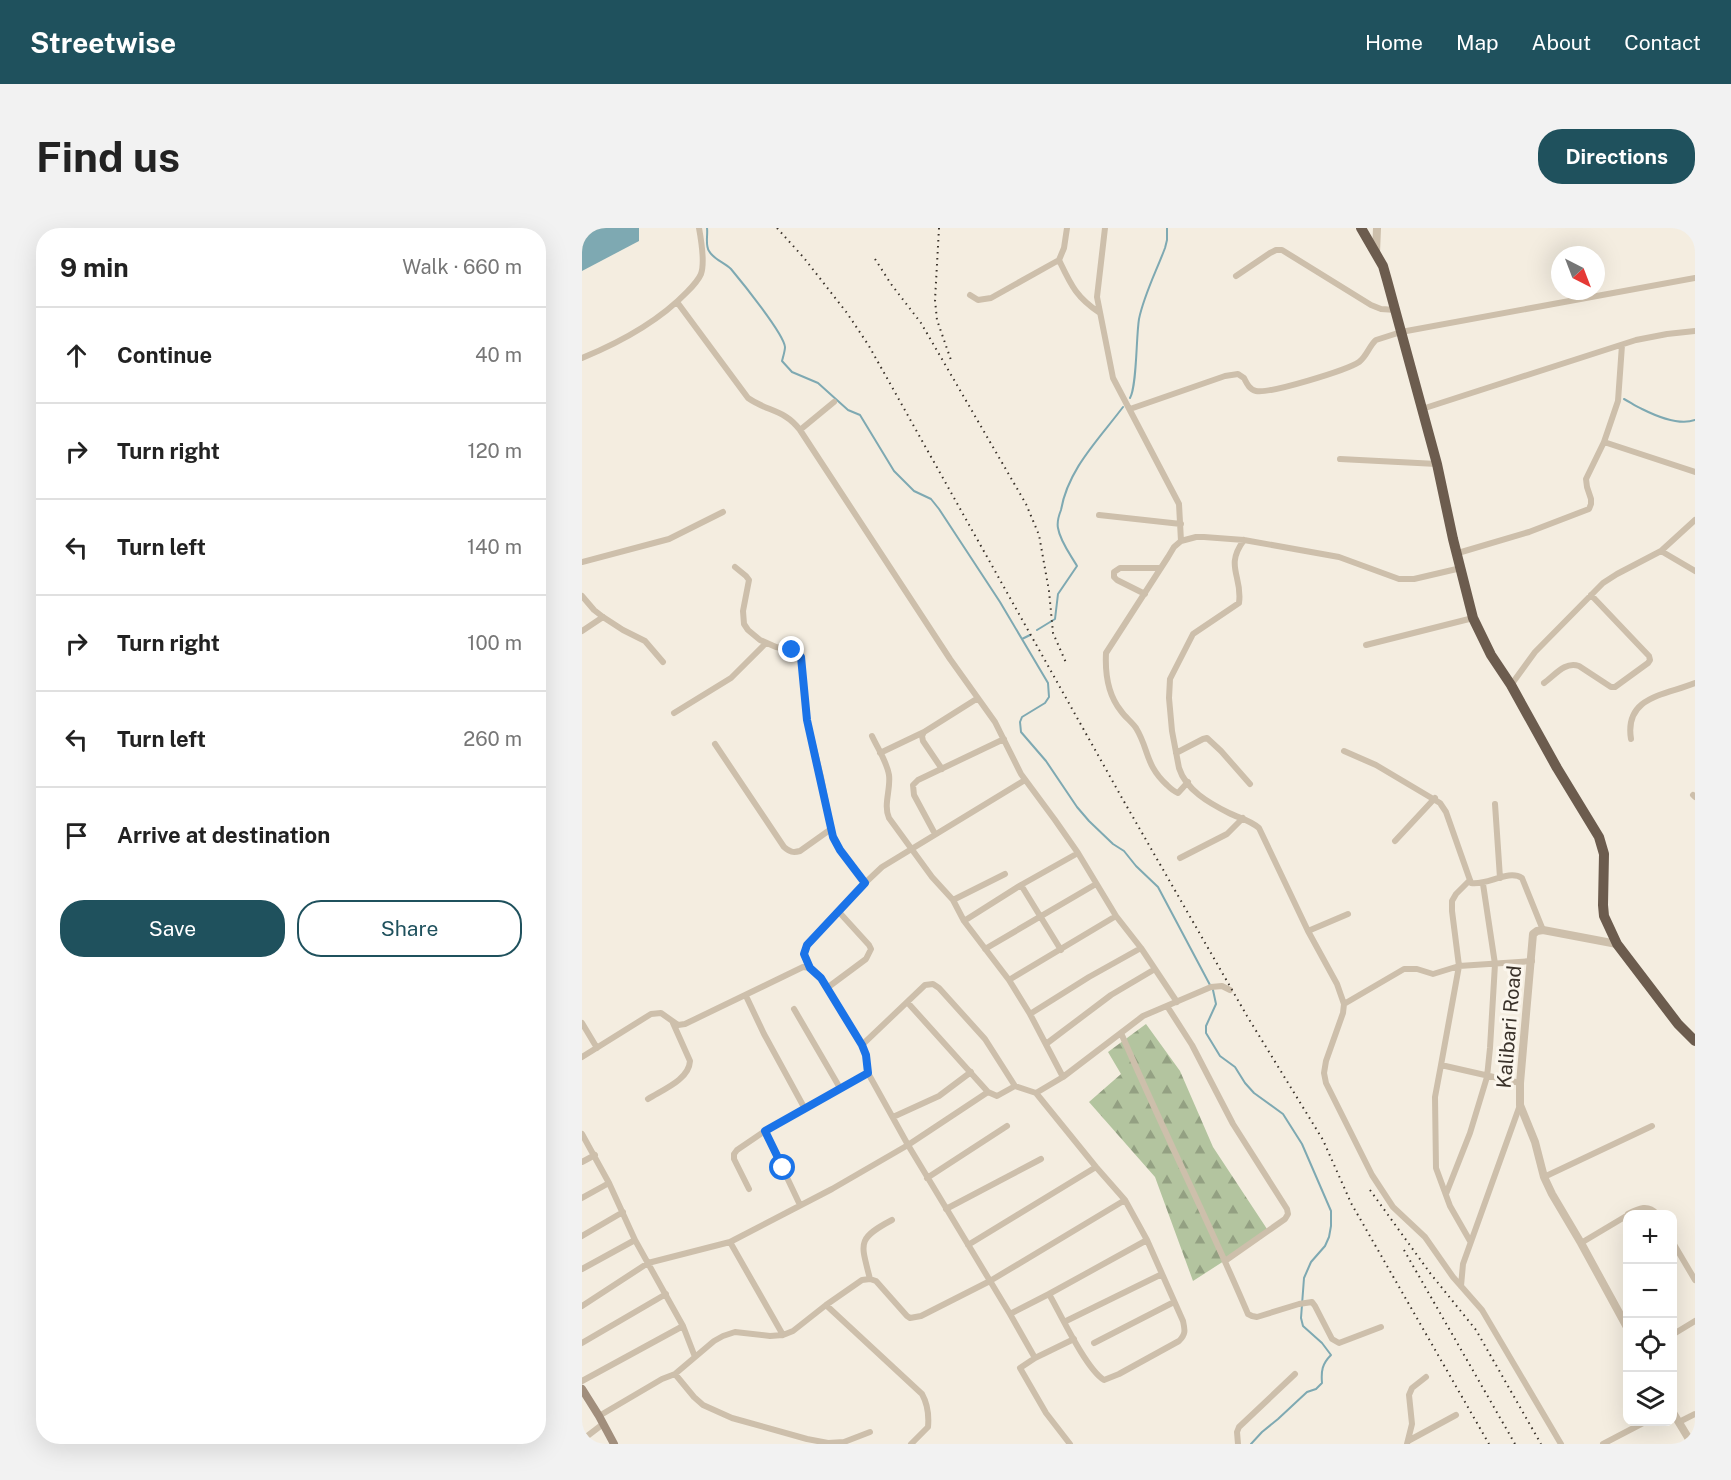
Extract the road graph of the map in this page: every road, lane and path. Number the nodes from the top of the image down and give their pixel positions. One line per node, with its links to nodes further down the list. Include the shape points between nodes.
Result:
1 (699, 228): 11 (street, via 701,273)
2 (1067, 228): 7 (street)
3 (1105, 228): 13 (street, via 1097,287)
4 (1361, 228): 6 (highway)
5 (1377, 228): 6 (street)
6 (1376, 253): 12 (highway)
7 (1059, 260): 10 (street, via 991,298 978,300); 13 (street, via 1082,300)
8 (1236, 276): 12 (street, via 1270,253 1282,250 1371,305)
9 (1695, 278): 15 (street)
10 (970, 295)
11 (677, 302): 17 (street, via 641,329); 21 (street, via 748,398 788,417)
12 (1396, 310): 15 (highway)
13 (1100, 313): 19 (street, via 1113,378)
14 (1695, 331): 16 (street)
15 (1401, 332): 19 (street, via 1376,340 1358,363 1330,374 1260,392 1234,374); 20 (highway)
16 (1622, 345): 20 (street); 22 (street, via 1618,402)
17 (582, 358)
18 (834, 402): 21 (street)
19 (1130, 409): 29 (street, via 1177,499)
20 (1422, 409): 24 (highway)
21 (800, 430): 51 (street)
22 (1604, 442): 25 (street); 33 (street, via 1586,479 1589,509)
23 (1340, 459): 24 (street)
24 (1437, 464): 33 (highway)
25 (1695, 472)
26 (723, 512): 34 (street, via 669,538)
27 (1100, 516): 29 (street)
28 (1695, 520): 32 (street)
29 (1181, 524): 31 (street)
30 (1244, 540): 31 (street, via 1196,537); 37 (street, via 1339,557 1399,579); 60 (street, via 1234,559 1239,603 1193,634 1170,679)
31 (1181, 541): 36 (street)
32 (1661, 551): 38 (street); 40 (street, via 1610,578)
33 (1458, 554): 37 (highway)
34 (582, 562)
35 (735, 567): 45 (street, via 749,580 744,624)
36 (1160, 568): 39 (street); 39 (street, via 1120,568 1114,572 1117,580)
37 (1461, 568): 43 (highway)
38 (1695, 571)
39 (1145, 594): 63 (street, via 1106,654 1107,678 1110,691 1137,730 1155,772 1178,793)
40 (1591, 595): 48 (street, via 1650,660 1615,687 1573,664); 50 (street, via 1535,652)
41 (582, 596): 42 (street)
42 (603, 617): 44 (street); 47 (street, via 645,641)
43 (1473, 618): 46 (street); 50 (highway)
44 (582, 631)
45 (766, 643): 52 (street, via 727,681); 68 (street, via 792,650 801,657 807,720)
46 (1366, 645)
47 (663, 662)
48 (1544, 683)
49 (1695, 683): 56 (street, via 1652,697 1640,706 1630,726)
50 (1511, 685): 89 (highway, via 1599,837 1604,854 1604,916)
51 (978, 698): 53 (street); 55 (street)
52 (674, 713)
53 (924, 732): 59 (street); 61 (street, via 922,741)
54 (872, 736): 59 (street)
55 (1004, 739): 61 (street); 62 (street)
56 (1631, 739)
57 (715, 744): 68 (street, via 789,852 800,851)
58 (1344, 751): 65 (street)
59 (880, 753): 71 (street, via 889,774 886,813)
60 (1176, 753): 63 (street, via 1181,774); 64 (street, via 1207,738)
61 (942, 769): 69 (street, via 918,780 912,790)
62 (1025, 780): 69 (street); 72 (street)
63 (1188, 782): 67 (street, via 1197,795)
64 (1250, 784)
65 (1435, 798): 70 (street); 76 (street, via 1446,812)
66 (1495, 804): 75 (street)
67 (1243, 818): 73 (street, via 1227,834); 88 (street, via 1259,828)
68 (831, 829): 77 (street, via 840,850)
69 (935, 834): 71 (street)
70 (1395, 841)
71 (912, 849): 77 (street); 81 (street)
72 (1078, 853): 78 (street); 80 (street)
73 (1180, 858)
74 (1005, 874): 81 (street)
75 (1500, 878): 79 (street); 87 (street, via 1522,878)
76 (1470, 880): 79 (street); 95 (street, via 1452,901)
77 (865, 883): 82 (street)
78 (1096, 884): 84 (street); 85 (street)
79 (1483, 884): 94 (street)
80 (1021, 885): 84 (street); 86 (street)
81 (953, 900): 86 (street)
82 (839, 912): 96 (street, via 804,950); 99 (street, via 871,949 866,959)
83 (1348, 914): 88 (street)
84 (1041, 916): 91 (street); 92 (street)
85 (1116, 916): 90 (street); 92 (street)
86 (964, 921): 91 (street)
87 (1543, 930): 89 (street); 93 (street, Kalibari Road, via 1533,934)
88 (1308, 931): 104 (street)
89 (1617, 944): 111 (highway)
90 (1142, 948): 97 (street); 107 (street)
91 (985, 949): 98 (street)
92 (1061, 950): 98 (street)
93 (1532, 961): 94 (street); 121 (street, Kalibari Road)
94 (1495, 964): 95 (street); 120 (street)
95 (1459, 966): 104 (street, via 1433,974 1404,969); 116 (street)
96 (810, 968): 99 (street); 101 (street, via 803,967)
97 (1155, 969): 102 (street); 112 (street, via 1111,995)
98 (1009, 980): 107 (street)
99 (827, 988): 113 (street)
100 (1230, 990): 102 (street, via 1211,987)
101 (746, 996): 108 (street, via 686,1024); 128 (street)
102 (1177, 1002): 105 (street)
103 (908, 1003): 113 (street); 117 (street); 122 (street, via 925,985 939,988 985,1039)
104 (1344, 1004): 168 (street, via 1326,1061 1326,1083 1372,1175 1393,1207 1425,1237)
105 (1167, 1006): 110 (street, via 1143,1016); 161 (street, via 1192,1044 1233,1124 1287,1209 1285,1219)
106 (794, 1009): 123 (street)
107 (1030, 1014): 112 (street)
108 (673, 1022): 114 (street, via 661,1012 651,1014); 126 (street, via 690,1066 682,1077)
109 (582, 1023): 114 (street)
110 (1121, 1033): 119 (street); 161 (street)
111 (1695, 1041)
112 (1046, 1044): 119 (street)
113 (862, 1045): 118 (street)
114 (597, 1048): 115 (street)
115 (582, 1057)
116 (1442, 1065): 120 (street); 143 (street, via 1435,1097 1436,1168)
117 (971, 1072): 124 (street); 129 (street, via 939,1096)
118 (868, 1073): 123 (street); 129 (street)
119 (1063, 1077): 125 (street)
120 (1487, 1077): 121 (street); 143 (street)
121 (1520, 1083): 127 (street, Kalibari Road)
122 (1015, 1086): 124 (street, via 997,1096); 125 (street)
123 (840, 1088): 128 (street)
124 (988, 1092): 134 (street)
125 (1036, 1093): 138 (street)
126 (648, 1099)
127 (1520, 1105): 139 (street, Kalibari Road); 156 (street)
128 (805, 1109): 132 (street)
129 (893, 1117): 134 (street)
130 (1007, 1126): 140 (street)
131 (1652, 1126): 139 (street)
132 (765, 1131): 142 (street, via 734,1154); 146 (street)
133 (582, 1134): 135 (street)
134 (908, 1145): 140 (street); 146 (street)
135 (595, 1155): 137 (street); 141 (street)
136 (1041, 1159): 147 (street)
137 (582, 1162)
138 (1096, 1167): 145 (street); 159 (street)
139 (1544, 1177): 158 (street, Kalibari Road)
140 (927, 1178): 147 (street)
141 (609, 1183): 144 (street); 150 (street)
142 (749, 1189)
143 (1446, 1194): 156 (street)
144 (582, 1198)
145 (1125, 1200): 155 (street); 167 (street)
146 (800, 1205): 157 (street)
147 (946, 1209): 159 (street)
148 (1636, 1210): 149 (street)
149 (1653, 1210)
150 (623, 1212): 153 (street); 154 (street)
151 (1623, 1218): 158 (street)
152 (892, 1220): 165 (street, via 872,1232 863,1243)
153 (582, 1236)
154 (635, 1240): 162 (street); 163 (street)
155 (1147, 1240): 164 (street); 170 (street)
156 (1470, 1241): 168 (street)
157 (730, 1242): 162 (street); 181 (street)
158 (1581, 1244): 175 (street, Kalibari Road)
159 (968, 1245): 167 (street)
160 (1677, 1249): 166 (street)
161 (1226, 1261): 179 (street, via 1252,1316 1312,1302 1335,1341)
162 (648, 1263): 169 (street); 173 (street)
163 (582, 1269)
164 (1162, 1274): 171 (street); 177 (street)
165 (870, 1279): 167 (street, via 910,1318); 172 (street, via 862,1280)
166 (1695, 1280)
167 (990, 1281): 174 (street)
168 (1461, 1287): 205 (street, via 1482,1310)
169 (666, 1294): 178 (street); 183 (street)
170 (1049, 1294): 174 (street); 177 (street)
171 (1174, 1302): 182 (street, via 1184,1337 1111,1378 1104,1380 1094,1372); 184 (street)
172 (826, 1305): 181 (street); 202 (street, via 922,1394 928,1427)
173 (582, 1306)
174 (1010, 1314): 186 (street)
175 (1623, 1320)
176 (1695, 1321): 180 (street)
177 (1064, 1322): 182 (street)
178 (683, 1326): 185 (street); 190 (street)
179 (1381, 1327)
180 (1677, 1332)
181 (783, 1335): 185 (street, via 735,1332 714,1341)
182 (1074, 1339): 186 (street)
183 (582, 1343)
184 (1094, 1344)
185 (695, 1357): 187 (street)
186 (1035, 1358): 203 (street, via 1020,1368 1046,1413)
187 (675, 1374): 195 (street); 198 (street, via 703,1405 732,1418 828,1443 844,1442)
188 (1294, 1374): 204 (street, via 1239,1427)
189 (1426, 1377): 200 (street, via 1409,1395 1412,1424)
190 (582, 1381)
191 (582, 1389): 195 (main road)
192 (1456, 1414): 200 (street)
193 (1695, 1414): 196 (street)
194 (1677, 1419): 196 (street)
195 (601, 1420): 199 (street); 201 (main road)
196 (1679, 1422): 207 (street)
197 (1637, 1426): 206 (street)
198 (870, 1432)
199 (582, 1440)
200 (1407, 1442)
201 (614, 1444)
202 (911, 1444)
203 (1070, 1444)
204 (1238, 1444)
205 (1561, 1444)
206 (1603, 1444)
207 (1692, 1444)

